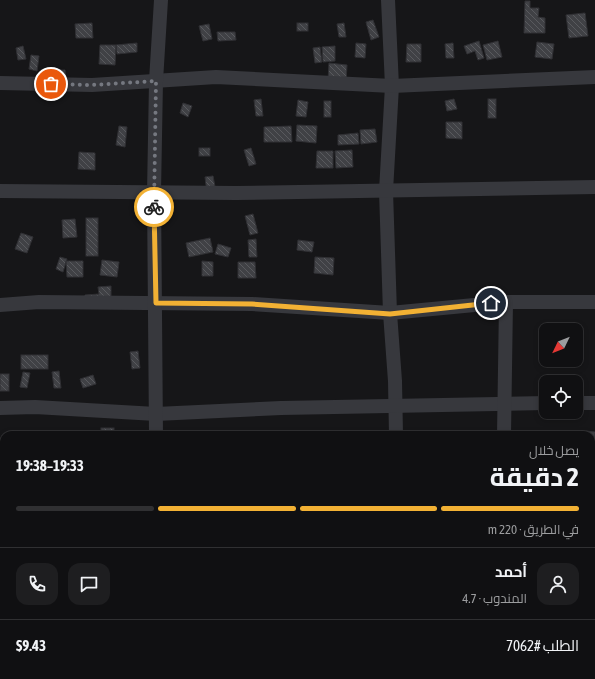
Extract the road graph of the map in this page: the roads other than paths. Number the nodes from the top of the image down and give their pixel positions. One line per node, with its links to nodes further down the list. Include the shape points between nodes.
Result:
1 (161, 0): 4 (street)
2 (388, 0): 6 (street)
3 (595, 77): 6 (street)
4 (156, 81): 5 (street, via 92,85); 6 (street, via 216,77); 10 (street)
5 (0, 83)
6 (392, 86): 9 (street)
7 (595, 187): 9 (street)
8 (0, 190): 10 (street)
9 (386, 190): 10 (street); 15 (street)
10 (154, 193): 13 (street)
11 (506, 302): 12 (street); 15 (street); 18 (street)
12 (595, 302)
13 (156, 303): 14 (street, via 39,302); 15 (street, via 252,304); 22 (street)
14 (0, 305)
15 (390, 314): 20 (street)
16 (583, 403): 17 (street)
17 (595, 403)
18 (505, 404): 19 (street); 20 (street); 25 (street)
19 (539, 404)
20 (396, 406): 22 (street); 24 (street)
21 (0, 408): 22 (street, via 35,407)
22 (156, 414): 23 (street)
23 (156, 431)
24 (396, 431)
25 (504, 431)

